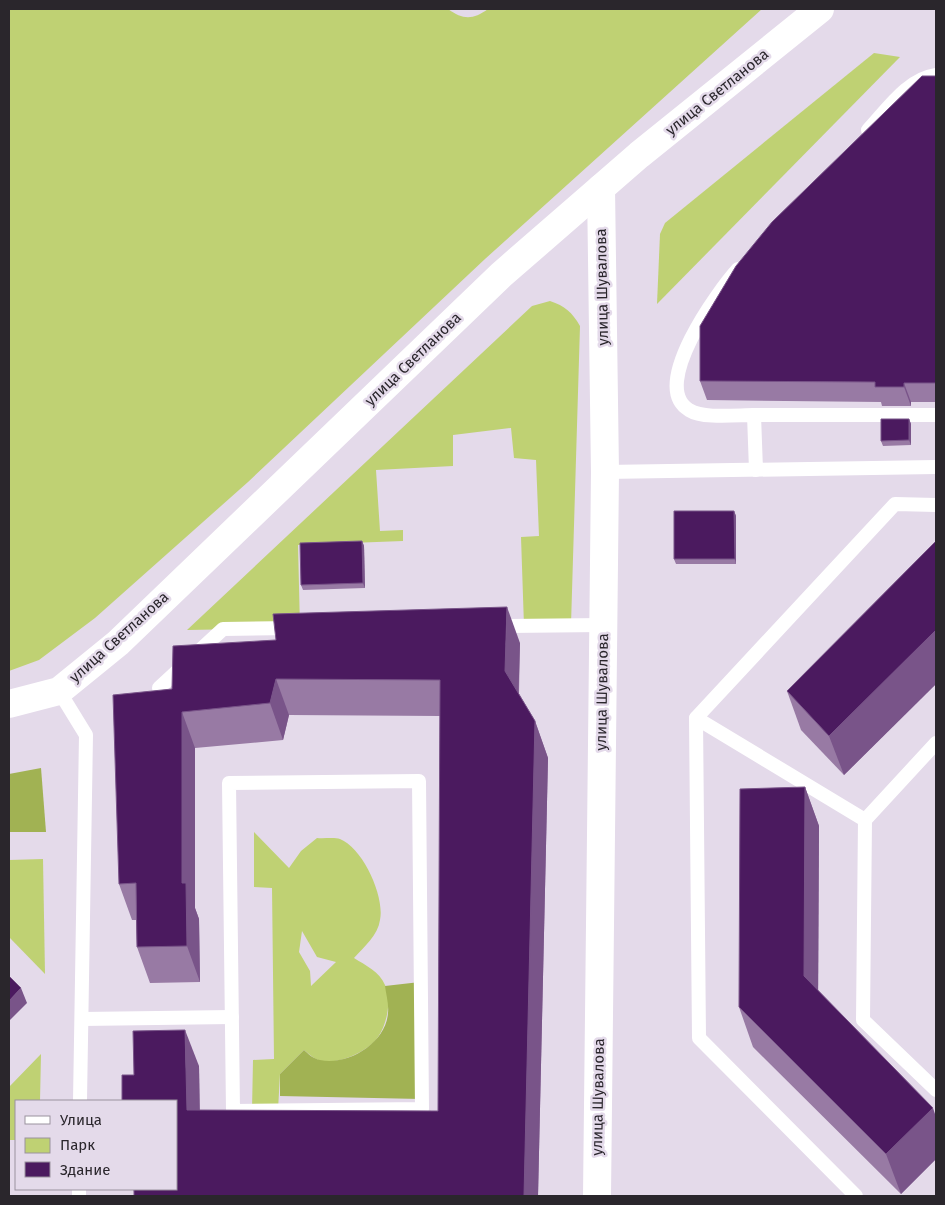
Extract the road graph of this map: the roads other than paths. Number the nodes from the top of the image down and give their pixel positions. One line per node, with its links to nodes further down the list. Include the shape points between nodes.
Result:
1 (820, 9): 4 (street, улица Светланова)
2 (936, 76): 3 (lane, via 909,86)
3 (858, 141)
4 (601, 188): 10 (street, улица Шувалова); 16 (street, улица Светланова, via 501,275 118,643)
5 (747, 259): 6 (lane, via 696,326 680,359 678,386 681,402 689,410 702,414)
6 (754, 415): 7 (lane); 9 (lane)
7 (936, 415)
8 (936, 467): 9 (lane)
9 (756, 470): 10 (lane)
10 (606, 472): 12 (street, улица Шувалова)
11 (936, 505): 18 (lane, via 895,504)
12 (603, 625): 13 (lane); 25 (street, улица Шувалова)
13 (485, 626)
14 (310, 628): 15 (lane, via 223,629)
15 (160, 688)
16 (59, 690): 17 (street, улица Светланова); 22 (lane, via 86,736)
17 (9, 704)
18 (696, 718): 20 (lane); 26 (lane, via 699,1038)
19 (936, 743): 20 (lane)
20 (864, 820): 23 (lane, via 863,1020)
21 (232, 1017): 21 (lane, via 232,1111 422,1109 418,782 230,783); 22 (lane)
22 (82, 1019): 24 (lane)
23 (936, 1090)
24 (80, 1100)
25 (597, 1196)
26 (856, 1196)

